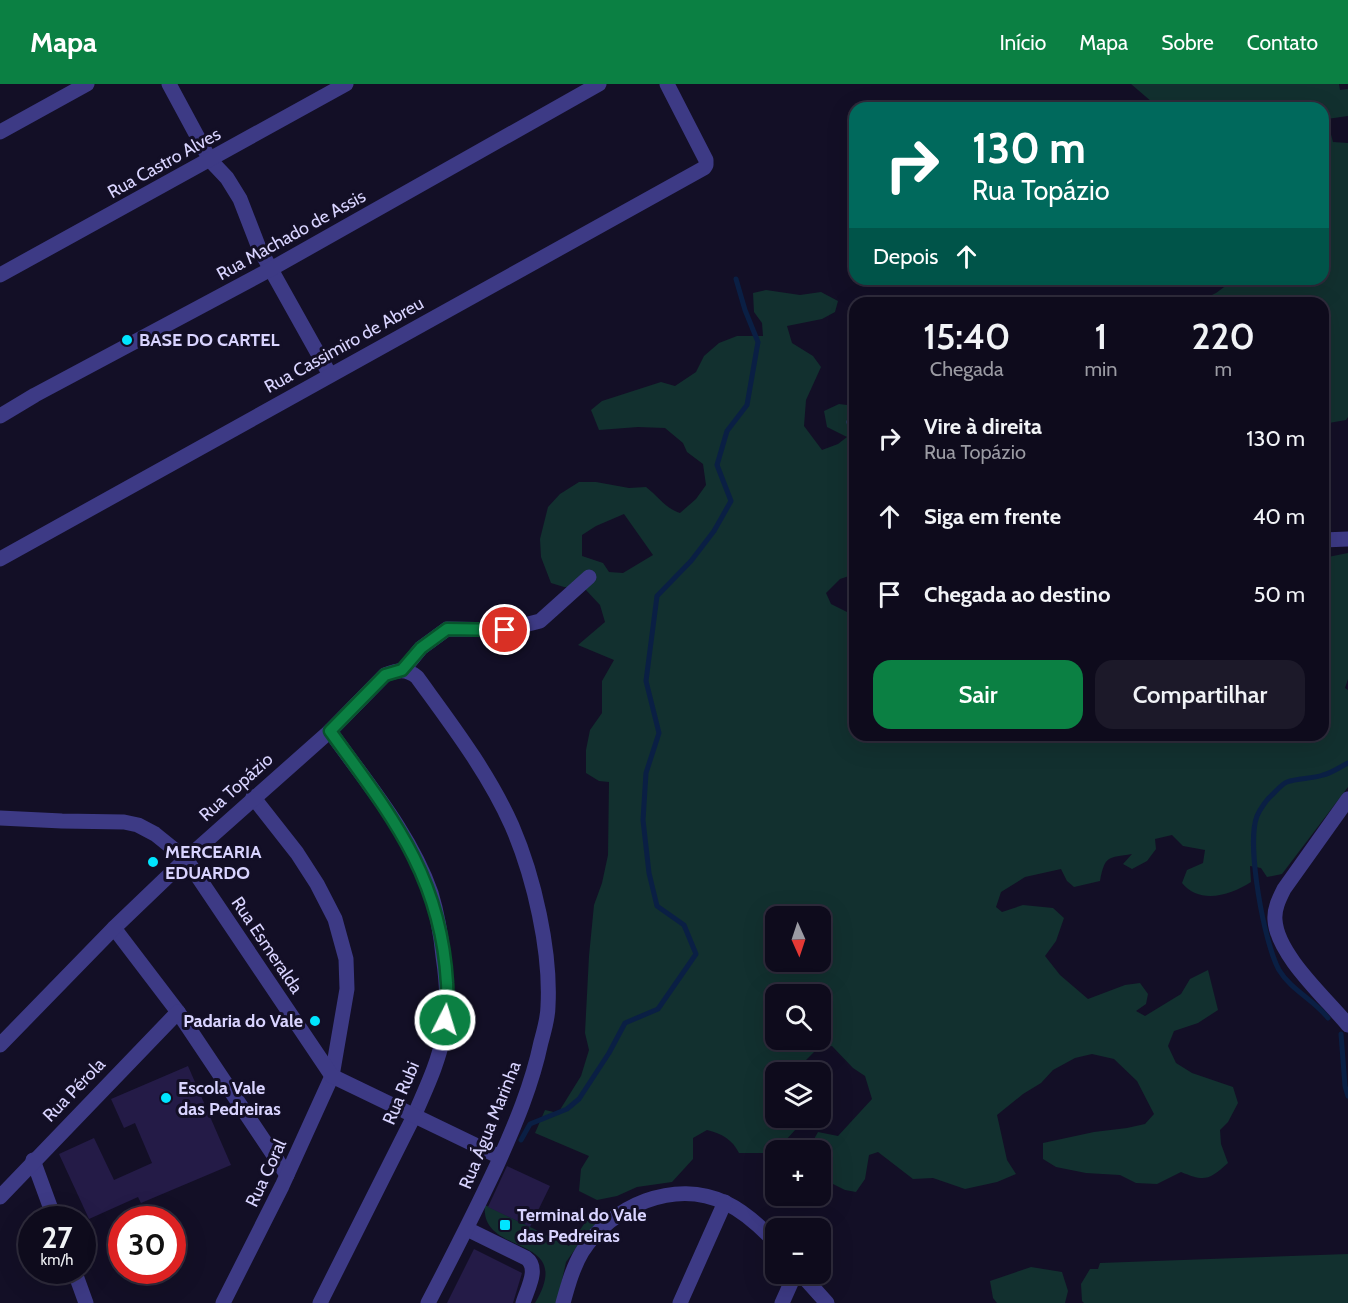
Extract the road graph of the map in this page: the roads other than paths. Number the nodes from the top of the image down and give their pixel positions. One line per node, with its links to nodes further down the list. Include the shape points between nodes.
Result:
1 (87, 84): 6 (street)
2 (169, 84): 7 (street)
3 (346, 84): 7 (street, Rua Castro Alves)
4 (599, 84): 8 (street, Rua Machado de Assis)
5 (667, 84): 10 (street, Rua Cassimiro de Abreu, via 706,160 704,168)
6 (0, 132)
7 (210, 160): 8 (street, via 240,198); 9 (street, Rua Castro Alves)
8 (271, 269): 10 (street); 11 (street, Rua Machado de Assis)
9 (0, 275)
10 (330, 375): 14 (street, Rua Cassimiro de Abreu)
11 (0, 416)
12 (1348, 539): 13 (street)
13 (1329, 540)
14 (0, 559)
15 (589, 577): 16 (street, via 540,621 505,630 447,629 421,648)
16 (402, 670): 17 (street, Rua Topázio, via 385,675); 28 (street, Rua Água Marinha, via 417,677 458,734 512,825 533,885 545,943 548,1007 536,1068)
17 (330, 731): 18 (street, Rua Topázio); 27 (street, Rua Rubi, via 391,816 415,857 430,893 440,934 447,984 443,1037)
18 (253, 797): 21 (street, Rua Topázio); 26 (street, Rua Coral, via 297,853 335,919 346,959 347,989)
19 (1348, 799): 24 (street, via 1284,889 1275,920 1290,957)
20 (0, 818): 21 (street, Rua Esmeralda, via 138,825)
21 (186, 859): 22 (street, Rua Topázio); 26 (street, Rua Esmeralda)
22 (114, 928): 23 (street); 25 (street, Rua Topázio)
23 (178, 1012): 29 (street, Rua Pérola); 30 (street)
24 (1348, 1025)
25 (0, 1045)
26 (332, 1076): 27 (street); 30 (street, Rua Coral)
27 (415, 1114): 28 (street); 41 (street, Rua Rubi)
28 (500, 1157): 34 (street, Rua Água Marinha)
29 (33, 1160): 31 (street, Rua Pérola); 33 (street)
30 (287, 1175): 40 (street, Rua Coral)
31 (0, 1197)
32 (725, 1202): 35 (street); 44 (street, via 700,1195 674,1194 655,1197 622,1213 605,1224 582,1252); 45 (street)
33 (50, 1206)
34 (467, 1229): 42 (street, Rua Água Marinha); 43 (street, via 531,1263 533,1271)
35 (765, 1234)
36 (79, 1284): 39 (street)
37 (791, 1284): 46 (street)
38 (810, 1284): 47 (street)
39 (86, 1303)
40 (223, 1303)
41 (320, 1303)
42 (428, 1303)
43 (523, 1303)
44 (563, 1303)
45 (680, 1303)
46 (782, 1303)
47 (826, 1303)

